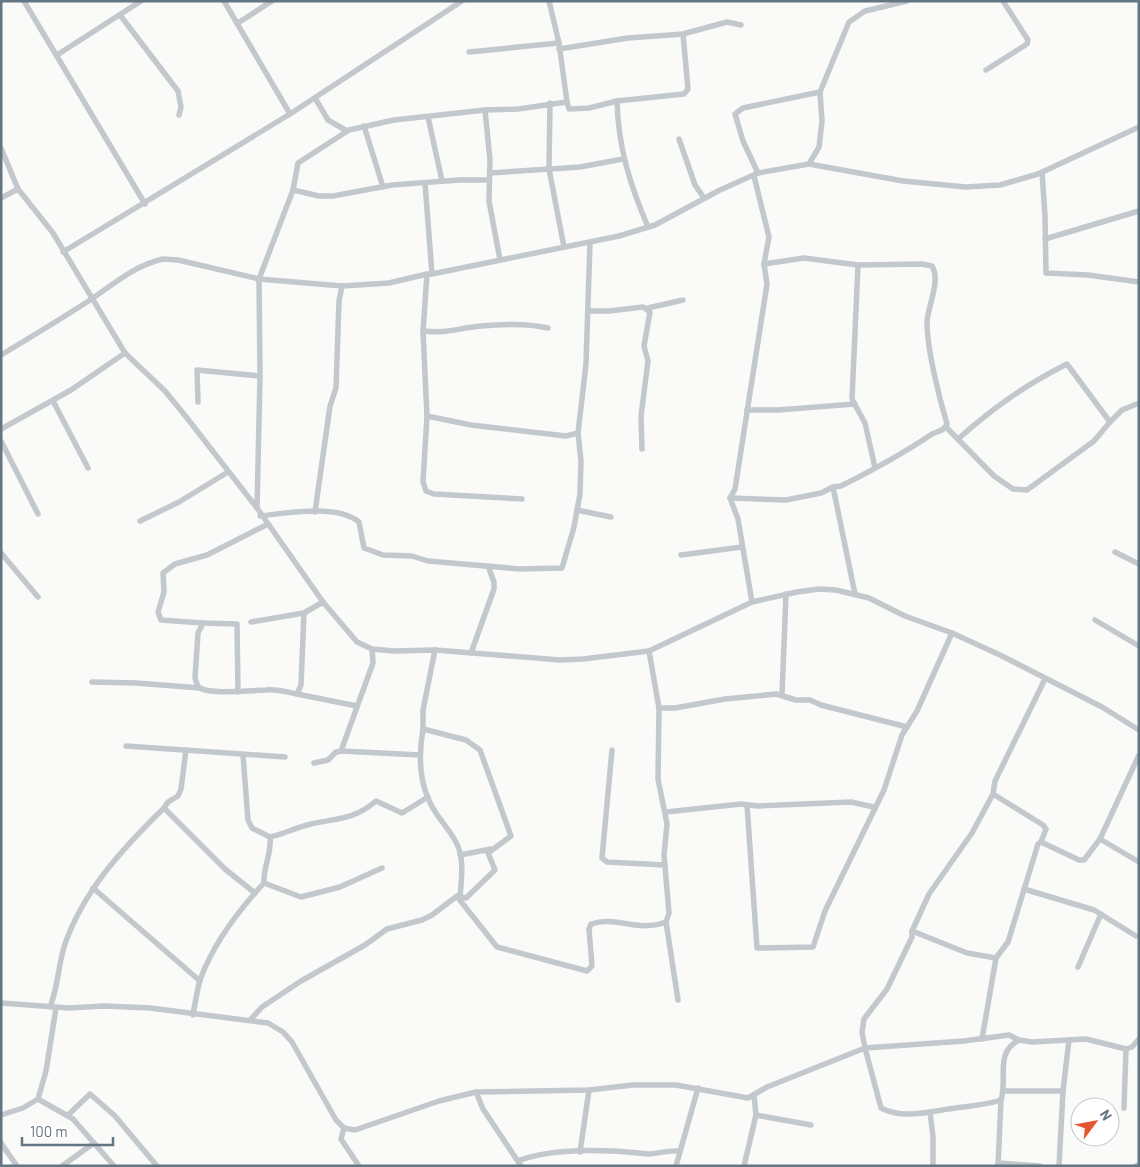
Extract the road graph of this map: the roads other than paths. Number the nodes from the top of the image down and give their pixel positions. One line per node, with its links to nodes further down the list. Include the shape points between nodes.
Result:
1 (24, 1): 15 (street)
2 (141, 1): 9 (street)
3 (224, 1): 10 (street)
4 (272, 1): 10 (street)
5 (462, 1): 18 (street)
6 (549, 1): 13 (street)
7 (907, 1): 17 (street, via 865,11 849,22)
8 (1003, 1): 16 (street, via 1028,40)
9 (120, 14): 15 (street); 24 (street, via 178,91 182,107)
10 (238, 23): 23 (street)
11 (741, 24): 12 (street, via 727,22)
12 (682, 34): 13 (street); 19 (street, via 688,89 684,94)
13 (559, 46): 14 (street); 20 (street)
14 (469, 52)
15 (57, 54): 45 (street)
16 (986, 70)
17 (820, 92): 32 (street, via 822,121 819,147); 36 (street, via 737,111 735,114 743,141)
18 (315, 98): 23 (street); 28 (street, via 328,120)
19 (617, 101): 20 (street, via 569,109); 31 (street)
20 (567, 102): 21 (street)
21 (550, 103): 22 (street); 33 (street)
22 (486, 110): 25 (street); 35 (street)
23 (290, 114): 45 (street)
24 (179, 115)
25 (428, 117): 26 (street); 38 (street)
26 (364, 126): 28 (street); 40 (street)
27 (1139, 127): 34 (street)
28 (346, 131): 42 (street, via 298,163)
29 (679, 140): 44 (street, via 695,185)
30 (1, 148): 41 (street)
31 (623, 159): 33 (street); 47 (street)
32 (810, 164): 34 (street, via 903,181 966,187 1000,185); 36 (street)
33 (549, 169): 35 (street); 50 (street)
34 (1042, 172): 48 (street)
35 (490, 173): 37 (street)
36 (756, 174): 44 (street); 53 (street, via 768,237)
37 (489, 180): 38 (street); 52 (street, via 489,201)
38 (442, 181): 39 (street)
39 (425, 182): 40 (street); 55 (street)
40 (384, 187): 42 (street, via 326,196)
41 (18, 190): 43 (street); 51 (street, via 53,233)
42 (293, 190): 56 (street)
43 (1, 198)
44 (704, 198): 47 (street)
45 (145, 204): 51 (street)
46 (1139, 211): 48 (street)
47 (648, 226): 49 (street)
48 (1045, 239): 57 (street, via 1046,274 1088,275)
49 (590, 243): 50 (street); 62 (street)
50 (564, 247): 52 (street)
51 (63, 252): 59 (street)
52 (500, 260): 55 (street)
53 (764, 264): 54 (street, via 804,258); 72 (street, via 766,290)
54 (858, 265): 71 (street, via 852,399); 75 (street, via 928,264 936,272 927,321 928,341)
55 (430, 274): 58 (street, via 389,284); 64 (street)
56 (260, 279): 58 (street); 59 (street, via 163,259 127,273); 67 (street)
57 (1139, 282)
58 (342, 286): 89 (street, via 336,388 330,406)
59 (91, 299): 65 (street); 66 (street)
60 (683, 300): 61 (street)
61 (648, 308): 62 (street); 80 (street)
62 (588, 311): 77 (street)
63 (548, 328): 64 (street, via 529,324 480,326 442,334)
64 (422, 331): 73 (street)
65 (125, 352): 68 (street); 83 (street, via 165,392)
66 (1, 355)
67 (260, 376): 69 (street, via 197,370); 87 (street)
68 (53, 401): 76 (street); 81 (street)
69 (198, 402)
70 (1139, 403): 74 (street, via 1122,410)
71 (855, 404): 72 (street); 82 (street, via 865,423)
72 (747, 410): 85 (street, via 735,488)
73 (427, 416): 77 (street, via 471,425 566,436); 86 (street, via 423,482 426,491)
74 (1110, 422): 78 (street, via 1094,441 1027,490 1013,489 994,476); 78 (street, via 1067,364 1033,381 994,407)
75 (946, 427): 78 (street); 82 (street, via 900,457)
76 (1, 429)
77 (578, 433): 88 (street, via 582,462)
78 (958, 439)
79 (1, 441): 90 (street)
80 (642, 449)
81 (88, 468)
82 (875, 468): 84 (street)
83 (228, 472): 87 (street); 93 (street)
84 (833, 487): 85 (street, via 822,493 786,500); 102 (street)
85 (730, 498): 95 (street, via 738,519)
86 (522, 499)
87 (257, 508): 91 (street)
88 (577, 510): 92 (street); 100 (street, via 562,568)
89 (315, 512): 91 (street, via 296,510); 100 (street, via 354,518 360,526 364,548 383,555)
90 (38, 514)
91 (260, 516): 94 (street)
92 (611, 517)
93 (140, 521)
94 (268, 524): 104 (street); 109 (street, via 208,555 175,564 163,573 164,592 158,612 161,620)
95 (742, 547): 98 (street); 105 (street)
96 (1115, 552): 99 (street)
97 (1, 553): 103 (street)
98 (681, 555)
99 (1139, 564)
100 (488, 566): 115 (street, via 494,588)
101 (786, 594): 102 (street, via 819,589); 105 (street); 121 (street)
102 (855, 594): 110 (street)
103 (38, 598)
104 (323, 602): 106 (street); 112 (street, via 350,636)
105 (752, 602): 114 (street)
106 (304, 613): 108 (street); 120 (street, via 301,685)
107 (1094, 620): 111 (street)
108 (251, 622)
109 (203, 623): 118 (street, via 198,634 195,678); 119 (street, via 236,624)
110 (952, 633): 116 (street); 124 (street)
111 (1139, 646)
112 (372, 649): 113 (street); 122 (street, via 373,663)
113 (436, 650): 115 (street); 125 (street)
114 (649, 651): 115 (street, via 560,660); 123 (street)
115 (471, 653)
116 (1045, 679): 126 (street); 136 (street, via 995,781)
117 (92, 682): 118 (street)
118 (200, 688): 119 (street)
119 (238, 692): 120 (street, via 268,689)
120 (297, 694): 122 (street)
121 (782, 694): 123 (street); 124 (street)
122 (357, 706): 130 (street)
123 (659, 708): 141 (street, via 658,778)
124 (907, 727): 139 (street, via 884,790)
125 (422, 728): 132 (street); 145 (street, via 466,740 483,754 511,836)
126 (1139, 730)
127 (126, 746): 128 (street)
128 (186, 750): 131 (street); 140 (street, via 181,789)
129 (612, 750): 148 (street, via 602,858 607,862)
130 (341, 751): 132 (street); 135 (street, via 328,760)
131 (243, 755): 134 (street); 142 (street, via 248,820 252,828)
132 (420, 755): 137 (street)
133 (1139, 756): 143 (street)
134 (285, 757)
135 (314, 763)
136 (994, 794): 144 (street, via 1043,824 1046,829); 157 (street, via 972,833 929,894)
137 (428, 797): 142 (street, via 402,813 376,801 350,818 309,824); 146 (street, via 458,846)
138 (747, 805): 139 (street, via 851,802); 139 (street, via 759,949 814,946 824,911); 141 (street)
139 (874, 807)
140 (164, 808): 151 (street, via 140,831); 153 (street, via 225,869)
141 (666, 812): 148 (street)
142 (270, 837): 150 (street, via 271,849 263,874)
143 (1100, 839): 144 (street, via 1084,860); 147 (street)
144 (1042, 842): 152 (street, via 1037,846)
145 (490, 850): 146 (street); 154 (street, via 488,853 495,870 466,898)
146 (460, 855): 154 (street)
147 (1139, 862)
148 (664, 865): 156 (street, via 669,913)
149 (382, 868): 150 (street, via 340,887 301,897)
150 (264, 883): 153 (street)
151 (93, 888): 161 (street); 164 (street, via 64,947)
152 (1024, 889): 155 (street, via 1088,907); 159 (street, via 1008,942)
153 (255, 893): 161 (street, via 220,941)
154 (459, 897): 156 (street, via 497,947 587,971 592,966 591,924 606,921 653,927); 166 (street, via 422,920 387,929 300,981)
155 (1101, 914): 158 (street); 160 (street)
156 (666, 922): 162 (street)
157 (912, 931): 159 (street, via 967,953); 171 (street, via 887,989 864,1019)
158 (1136, 936)
159 (996, 958): 167 (street)
160 (1078, 967)
161 (200, 981): 165 (street)
162 (678, 1000)
163 (1, 1003): 164 (street)
164 (53, 1007): 165 (street, via 121,1006); 179 (street, via 46,1071)
165 (193, 1015): 166 (street)
166 (251, 1019): 187 (street, via 268,1023 292,1042 315,1085)
167 (982, 1039): 169 (street, via 1009,1035); 171 (street)
168 (1139, 1039): 172 (street)
169 (1019, 1040): 170 (street); 175 (street, via 1005,1053)
170 (1069, 1040): 172 (street, via 1086,1040); 176 (street)
171 (865, 1048): 178 (street, via 768,1087); 182 (street, via 881,1108 897,1114)
172 (1126, 1049): 181 (street)
173 (698, 1088): 174 (street, via 676,1084); 178 (street, via 741,1097); 190 (street)
174 (589, 1090): 177 (street); 191 (street)
175 (1005, 1091): 176 (street); 180 (street)
176 (1063, 1091): 203 (street)
177 (476, 1092): 187 (street, via 355,1130); 192 (street, via 483,1109)
178 (754, 1096): 184 (street)
179 (38, 1098): 183 (street, via 23,1108); 185 (street)
180 (1002, 1100): 182 (street); 193 (street)
181 (1124, 1108)
182 (930, 1112): 201 (street)
183 (1, 1115)
184 (756, 1115): 186 (street); 200 (street)
185 (68, 1116): 189 (street); 197 (street, via 90,1094 115,1116)
186 (811, 1125)
187 (344, 1128): 198 (street, via 341,1139)
188 (1, 1143): 194 (street)
189 (94, 1143): 195 (street); 196 (street)
190 (679, 1150): 191 (street, via 651,1154 636,1151); 199 (street)
191 (580, 1152): 192 (street, via 547,1153)
192 (519, 1163)
193 (998, 1164): 202 (street)
194 (17, 1166)
195 (62, 1166)
196 (114, 1166)
197 (157, 1166)
198 (360, 1166)
199 (676, 1166)
200 (744, 1166)
201 (933, 1166)
202 (1040, 1166)
203 (1059, 1166)

